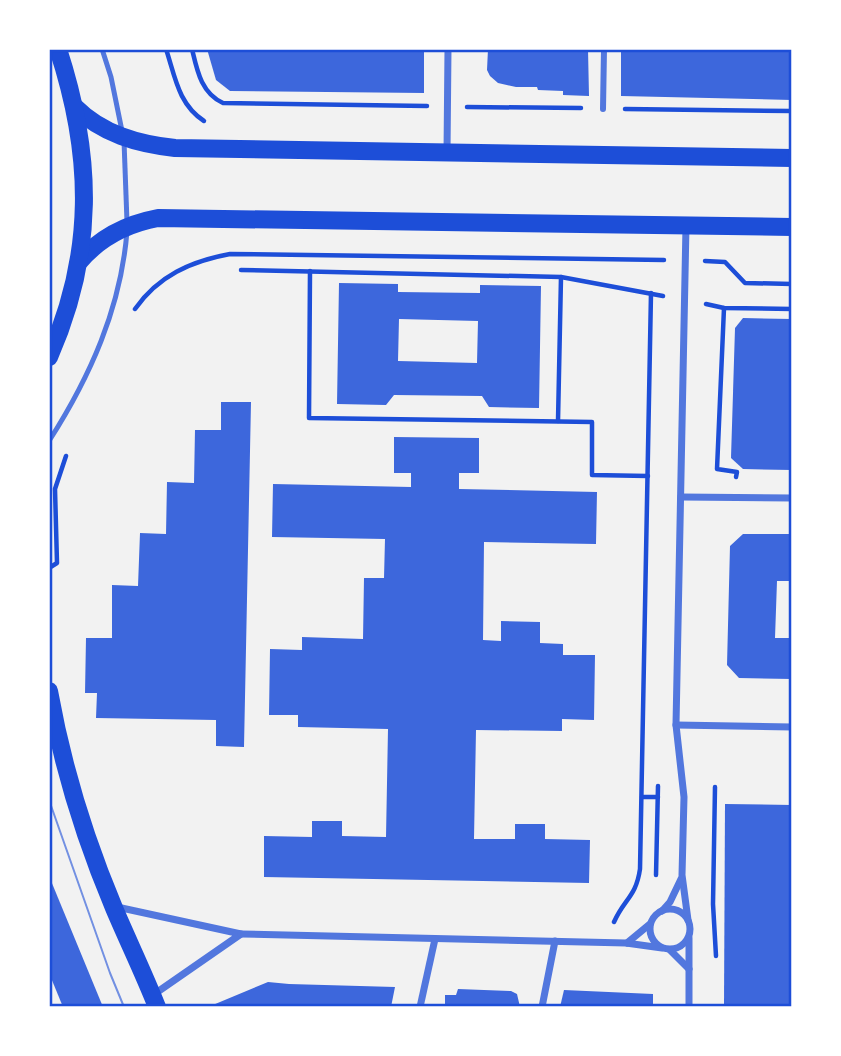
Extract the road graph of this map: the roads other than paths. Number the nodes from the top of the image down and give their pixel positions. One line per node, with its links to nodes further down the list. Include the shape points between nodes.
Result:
1 (58, 49): 5 (main road)
2 (104, 49): 7 (lane)
3 (448, 49): 8 (street)
4 (604, 49): 6 (street)
5 (75, 107): 7 (main road, via 94,123); 13 (main road, via 84,169)
6 (603, 109)
7 (123, 136): 8 (main road, via 175,148); 11 (lane)
8 (447, 153): 9 (main road)
9 (792, 158)
10 (686, 225): 11 (main road, via 158,218); 12 (main road); 17 (street)
11 (127, 227): 13 (main road, via 98,242); 16 (lane, via 118,287 99,348)
12 (792, 227)
13 (79, 262): 14 (main road)
14 (51, 352): 15 (main road)
15 (49, 366)
16 (49, 441)
17 (681, 497): 18 (street); 20 (street)
18 (792, 498)
19 (49, 691): 23 (main road, via 80,814)
20 (676, 725): 21 (street); 22 (street, via 684,797)
21 (792, 727)
22 (682, 875): 24 (street); 25 (street)
23 (113, 906): 27 (street); 34 (main road)
24 (661, 912): 25 (street, via 676,911); 26 (street)
25 (688, 920): 28 (street)
26 (652, 922): 31 (street); 32 (street, via 652,937)
27 (241, 934): 29 (street); 34 (street)
28 (689, 936): 32 (street, via 685,943); 33 (street)
29 (435, 939): 30 (street); 35 (street)
30 (555, 941): 31 (street); 36 (street)
31 (626, 943): 32 (street)
32 (666, 949): 33 (street)
33 (689, 969): 37 (street)
34 (155, 1001)
35 (420, 1007)
36 (542, 1007)
37 (689, 1007)

